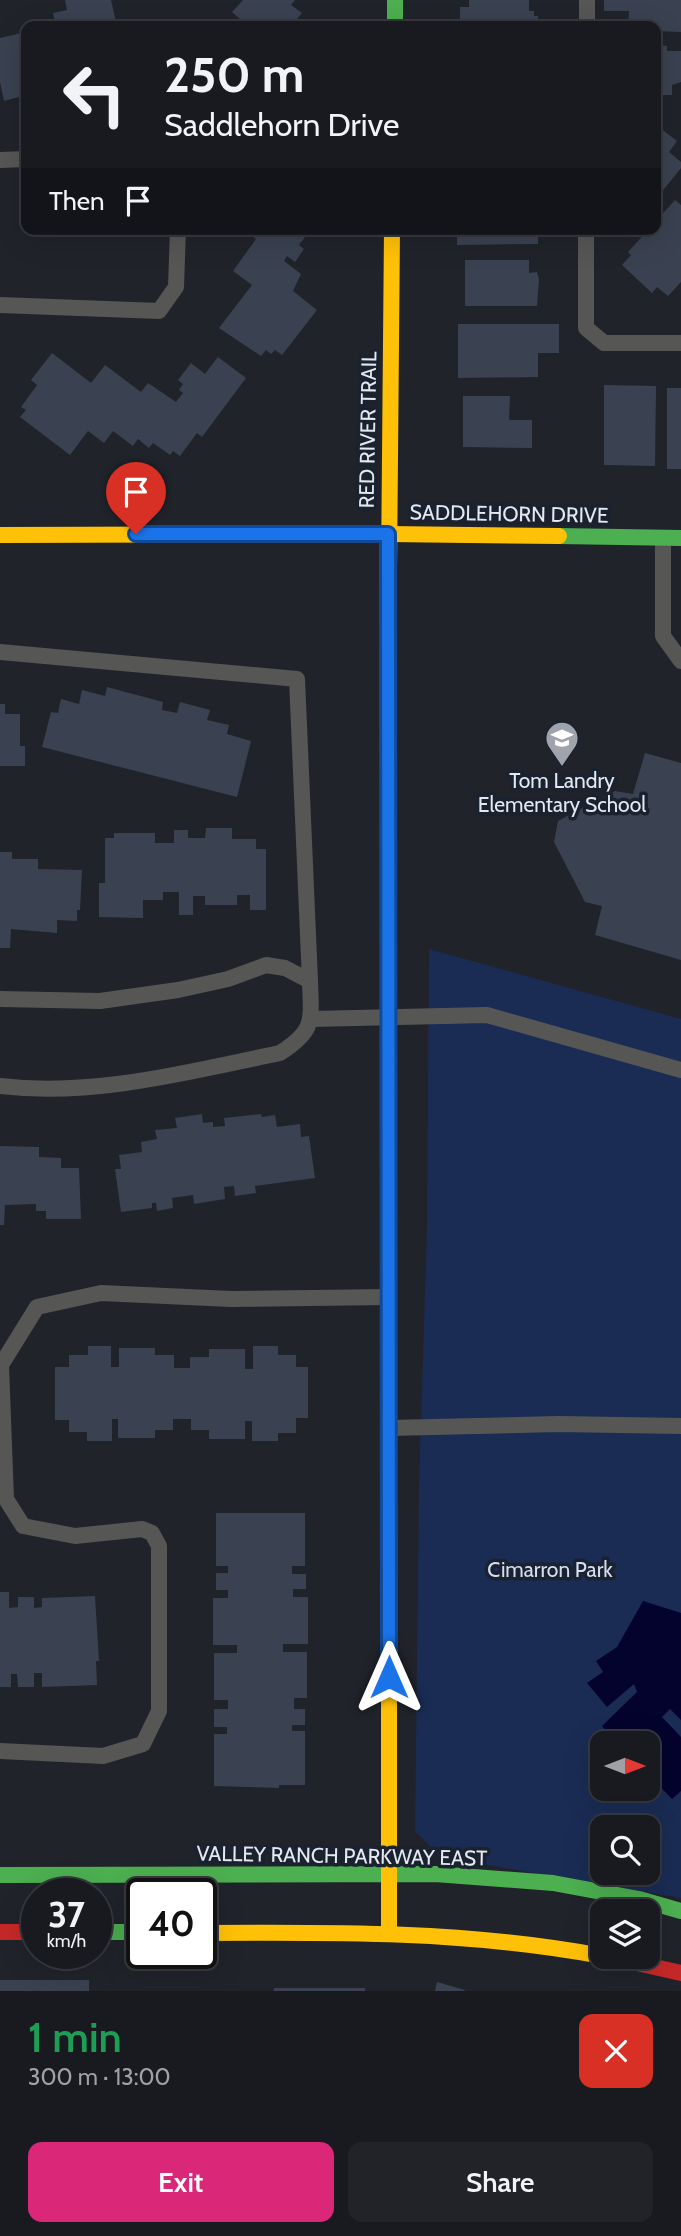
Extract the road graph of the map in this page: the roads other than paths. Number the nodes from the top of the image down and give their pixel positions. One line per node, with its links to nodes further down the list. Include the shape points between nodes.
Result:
1 (395, 0): 3 (street)
2 (587, 0): 4 (lane)
3 (395, 21)
4 (587, 21)
5 (21, 159): 6 (lane)
6 (0, 160)
7 (178, 235): 10 (lane, via 176,287 159,311)
8 (392, 235): 12 (street, RED RIVER TRAIL)
9 (586, 235): 11 (lane, via 586,328 604,343)
10 (0, 305)
11 (681, 343)
12 (388, 534): 13 (street, SADDLEHORN DRIVE); 14 (street, SADDLEHORN DRIVE); 20 (street, RED RIVER TRAIL)
13 (0, 535)
14 (663, 538): 15 (street, SADDLEHORN DRIVE); 17 (lane, via 663,636)
15 (681, 538)
16 (0, 652): 18 (lane, via 297,679)
17 (681, 661)
18 (310, 981): 19 (lane, via 285,968 266,965 228,979 100,1001); 21 (lane)
19 (0, 999)
20 (388, 1016): 21 (lane); 22 (lane, via 487,1015); 24 (street, RED RIVER TRAIL)
21 (311, 1018): 23 (lane, via 300,1040 280,1053 134,1083 31,1090)
22 (681, 1070)
23 (0, 1086)
24 (389, 1297): 26 (street, RED RIVER TRAIL); 27 (lane, via 231,1299 101,1293 37,1307 1,1365 6,1499 23,1527 75,1536 152,1533 159,1546 159,1711 143,1744 103,1756)
25 (681, 1426): 26 (lane)
26 (389, 1428): 28 (street, RED RIVER TRAIL)
27 (0, 1751)
28 (389, 1874): 29 (street, VALLEY RANCH PARKWAY EAST); 30 (street, VALLEY RANCH PARKWAY EAST, via 553,1883); 34 (street, RED RIVER TRAIL)
29 (0, 1875)
30 (681, 1911)
31 (0, 1932): 32 (street)
32 (21, 1932)
33 (217, 1933): 34 (street)
34 (389, 1933): 35 (street, via 459,1935)
35 (590, 1953)
36 (660, 1968): 37 (street)
37 (681, 1973)

